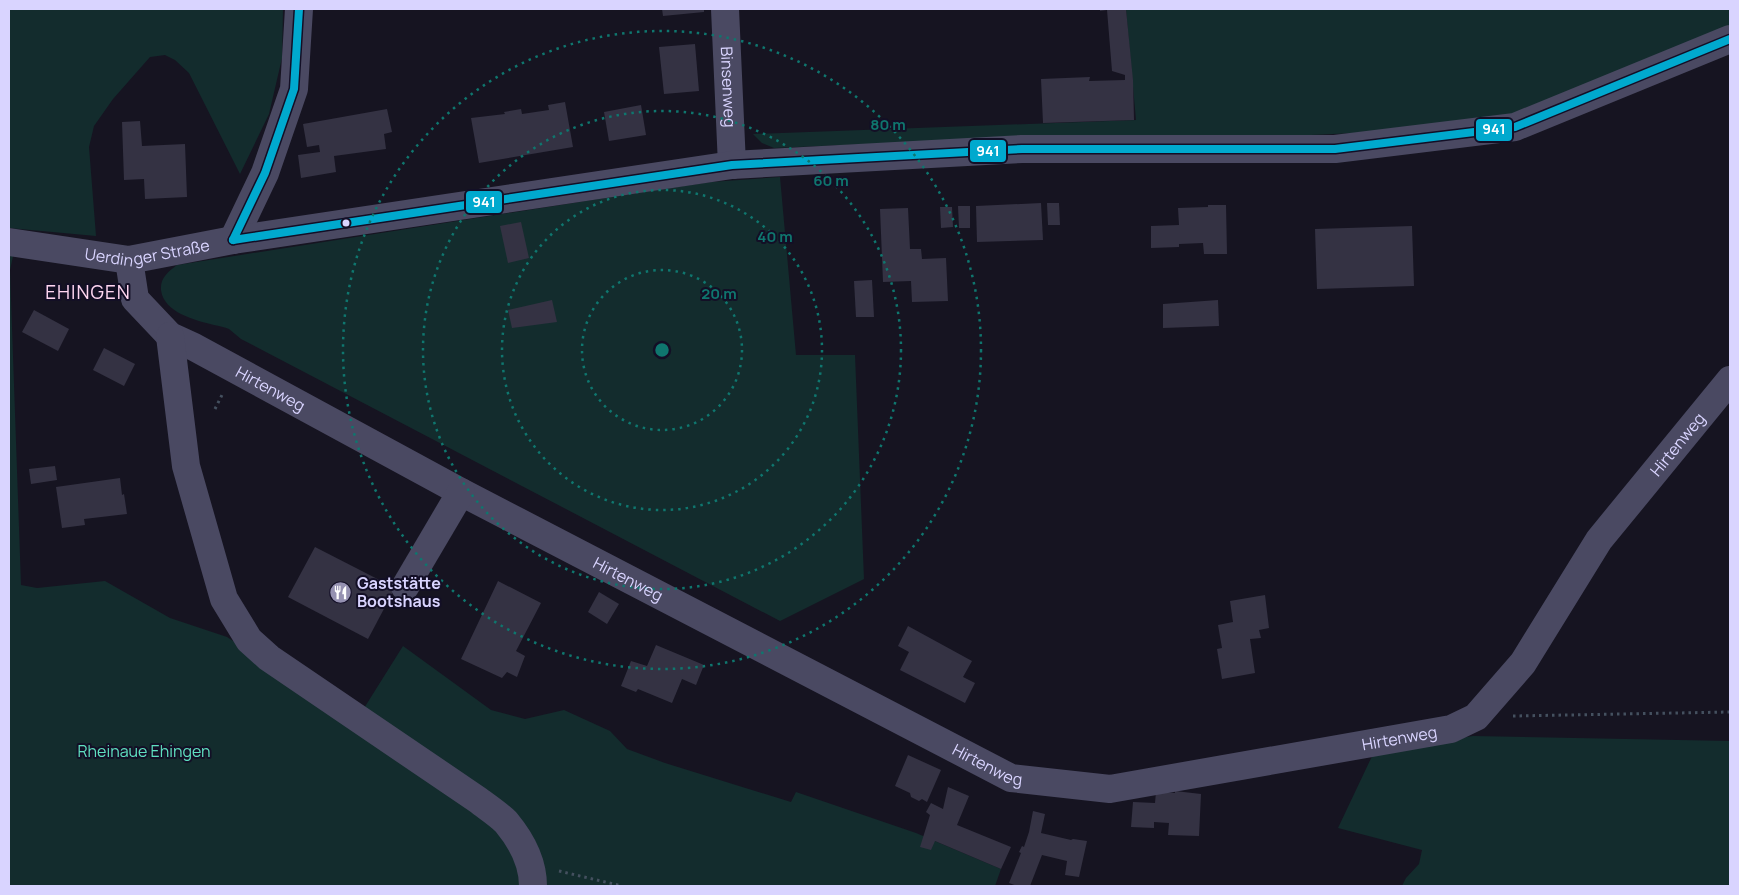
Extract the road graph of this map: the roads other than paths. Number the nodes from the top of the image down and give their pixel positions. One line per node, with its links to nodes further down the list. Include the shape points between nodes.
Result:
1 (299, 9): 5 (street, via 294,90 265,173)
2 (725, 9): 4 (street, Binsenweg)
3 (1730, 38): 4 (street, Uerdinger Straße, via 1515,127 1335,149 1022,149)
4 (732, 165): 5 (street, Uerdinger Straße)
5 (233, 240): 7 (street, Uerdinger Straße)
6 (9, 242): 7 (street, Uerdinger Straße)
7 (129, 260): 8 (street, Hirtenweg, via 135,299)
8 (170, 336): 10 (street, Hirtenweg); 12 (street, via 186,466 224,600 249,640 269,658 505,821 524,848)
9 (1730, 380): 10 (street, Hirtenweg, via 1599,540 1523,663 1476,717 1451,729 1110,790 1011,778)
10 (461, 492): 11 (street)
11 (405, 587)
12 (531, 875)

